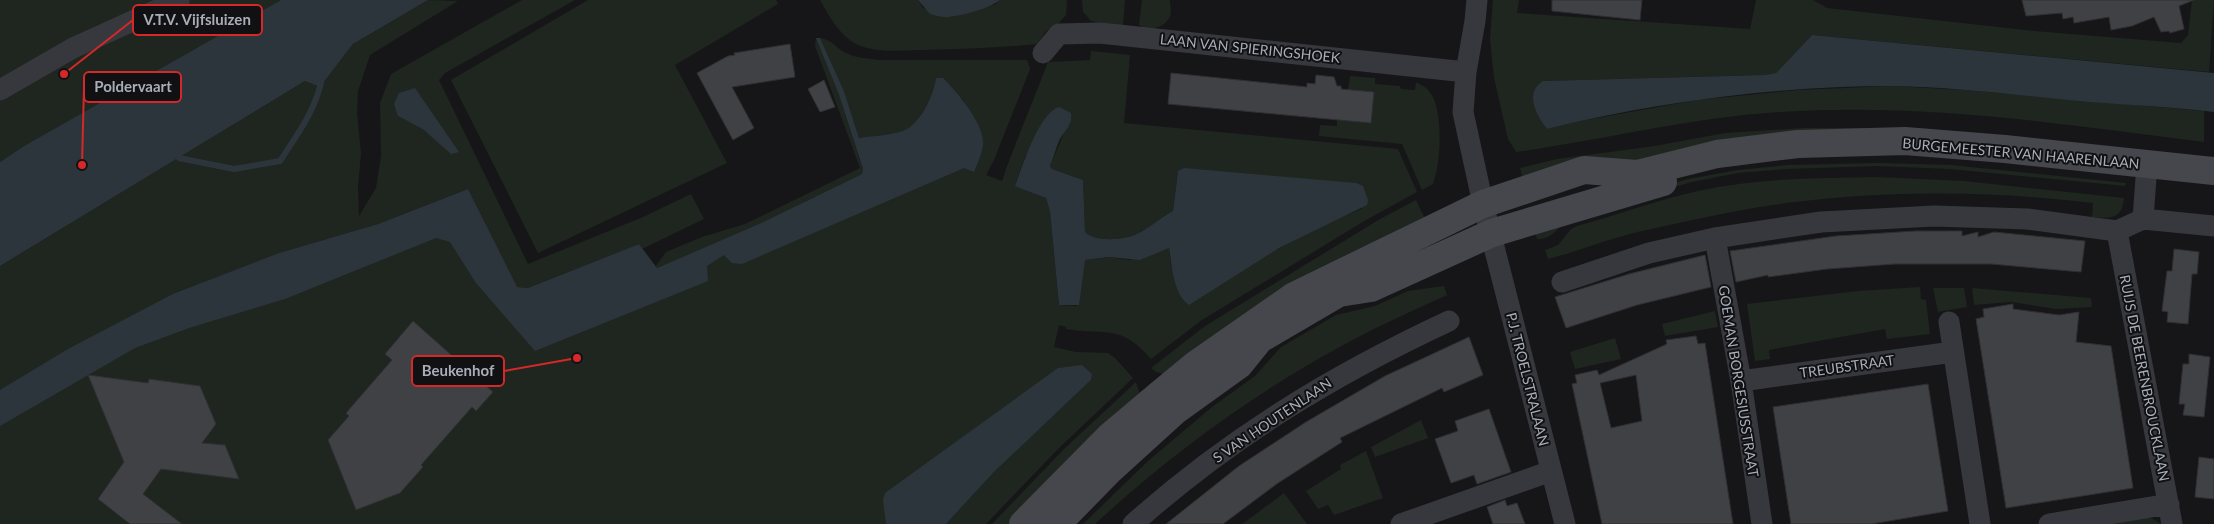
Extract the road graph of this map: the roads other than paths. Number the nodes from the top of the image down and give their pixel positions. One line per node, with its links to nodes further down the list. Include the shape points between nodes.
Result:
1 (180, 0): 5 (street, via 73,48)
2 (1476, 0): 4 (street)
3 (1043, 53): 4 (street, LAAN VAN SPIERINGSHOEK, via 1058,34 1100,33)
4 (1466, 72): 9 (street, via 1463,112)
5 (0, 90)
6 (2214, 171): 7 (main road, BURGEMEESTER VAN HAARENLAAN)
7 (2147, 172): 8 (main road, BURGEMEESTER VAN HAARENLAAN); 9 (main road, BURGEMEESTER VAN HAARENLAAN, via 2005,149 1905,141 1798,144 1717,154 1637,174 1584,170); 10 (street, BURGEMEESTER VAN HAARENLAAN); 13 (main road, BURGEMEESTER VAN HAARENLAAN, via 1906,158 1753,162 1689,174)
8 (2214, 187)
9 (1483, 204): 13 (street); 22 (main road, BURGEMEESTER VAN HAARENLAAN, via 1279,306 1195,365 1116,431)
10 (2143, 219): 11 (street); 12 (street)
11 (2214, 226)
12 (2117, 231): 14 (street, via 2027,219 1934,216 1821,222); 21 (street, RUIJS DE BEERENBROUCKLAAN)
13 (1492, 233): 20 (street, P.J. TROELSTRALAAN); 23 (main road, BURGEMEESTER VAN HAARENLAAN, via 1371,288 1339,293 1260,339 1239,365 1175,411 1109,471)
14 (1715, 238): 15 (street, via 1650,253); 19 (street, GOEMAN BORGESIUSSTRAAT)
15 (1562, 282)
16 (1449, 321): 24 (street, S VAN HOUTENLAAN, via 1382,352 1289,406 1190,476)
17 (1950, 322): 18 (street)
18 (1953, 352): 19 (street, TREUBSTRAAT); 28 (street)
19 (1741, 380): 27 (street, GOEMAN BORGESIUSSTRAAT)
20 (1551, 471): 25 (street); 26 (street, P.J. TROELSTRALAAN)
21 (2170, 514): 29 (street)
22 (1023, 524)
23 (1058, 524)
24 (1133, 524)
25 (1401, 524)
26 (1565, 524)
27 (1762, 524)
28 (1980, 524)
29 (2053, 524)

